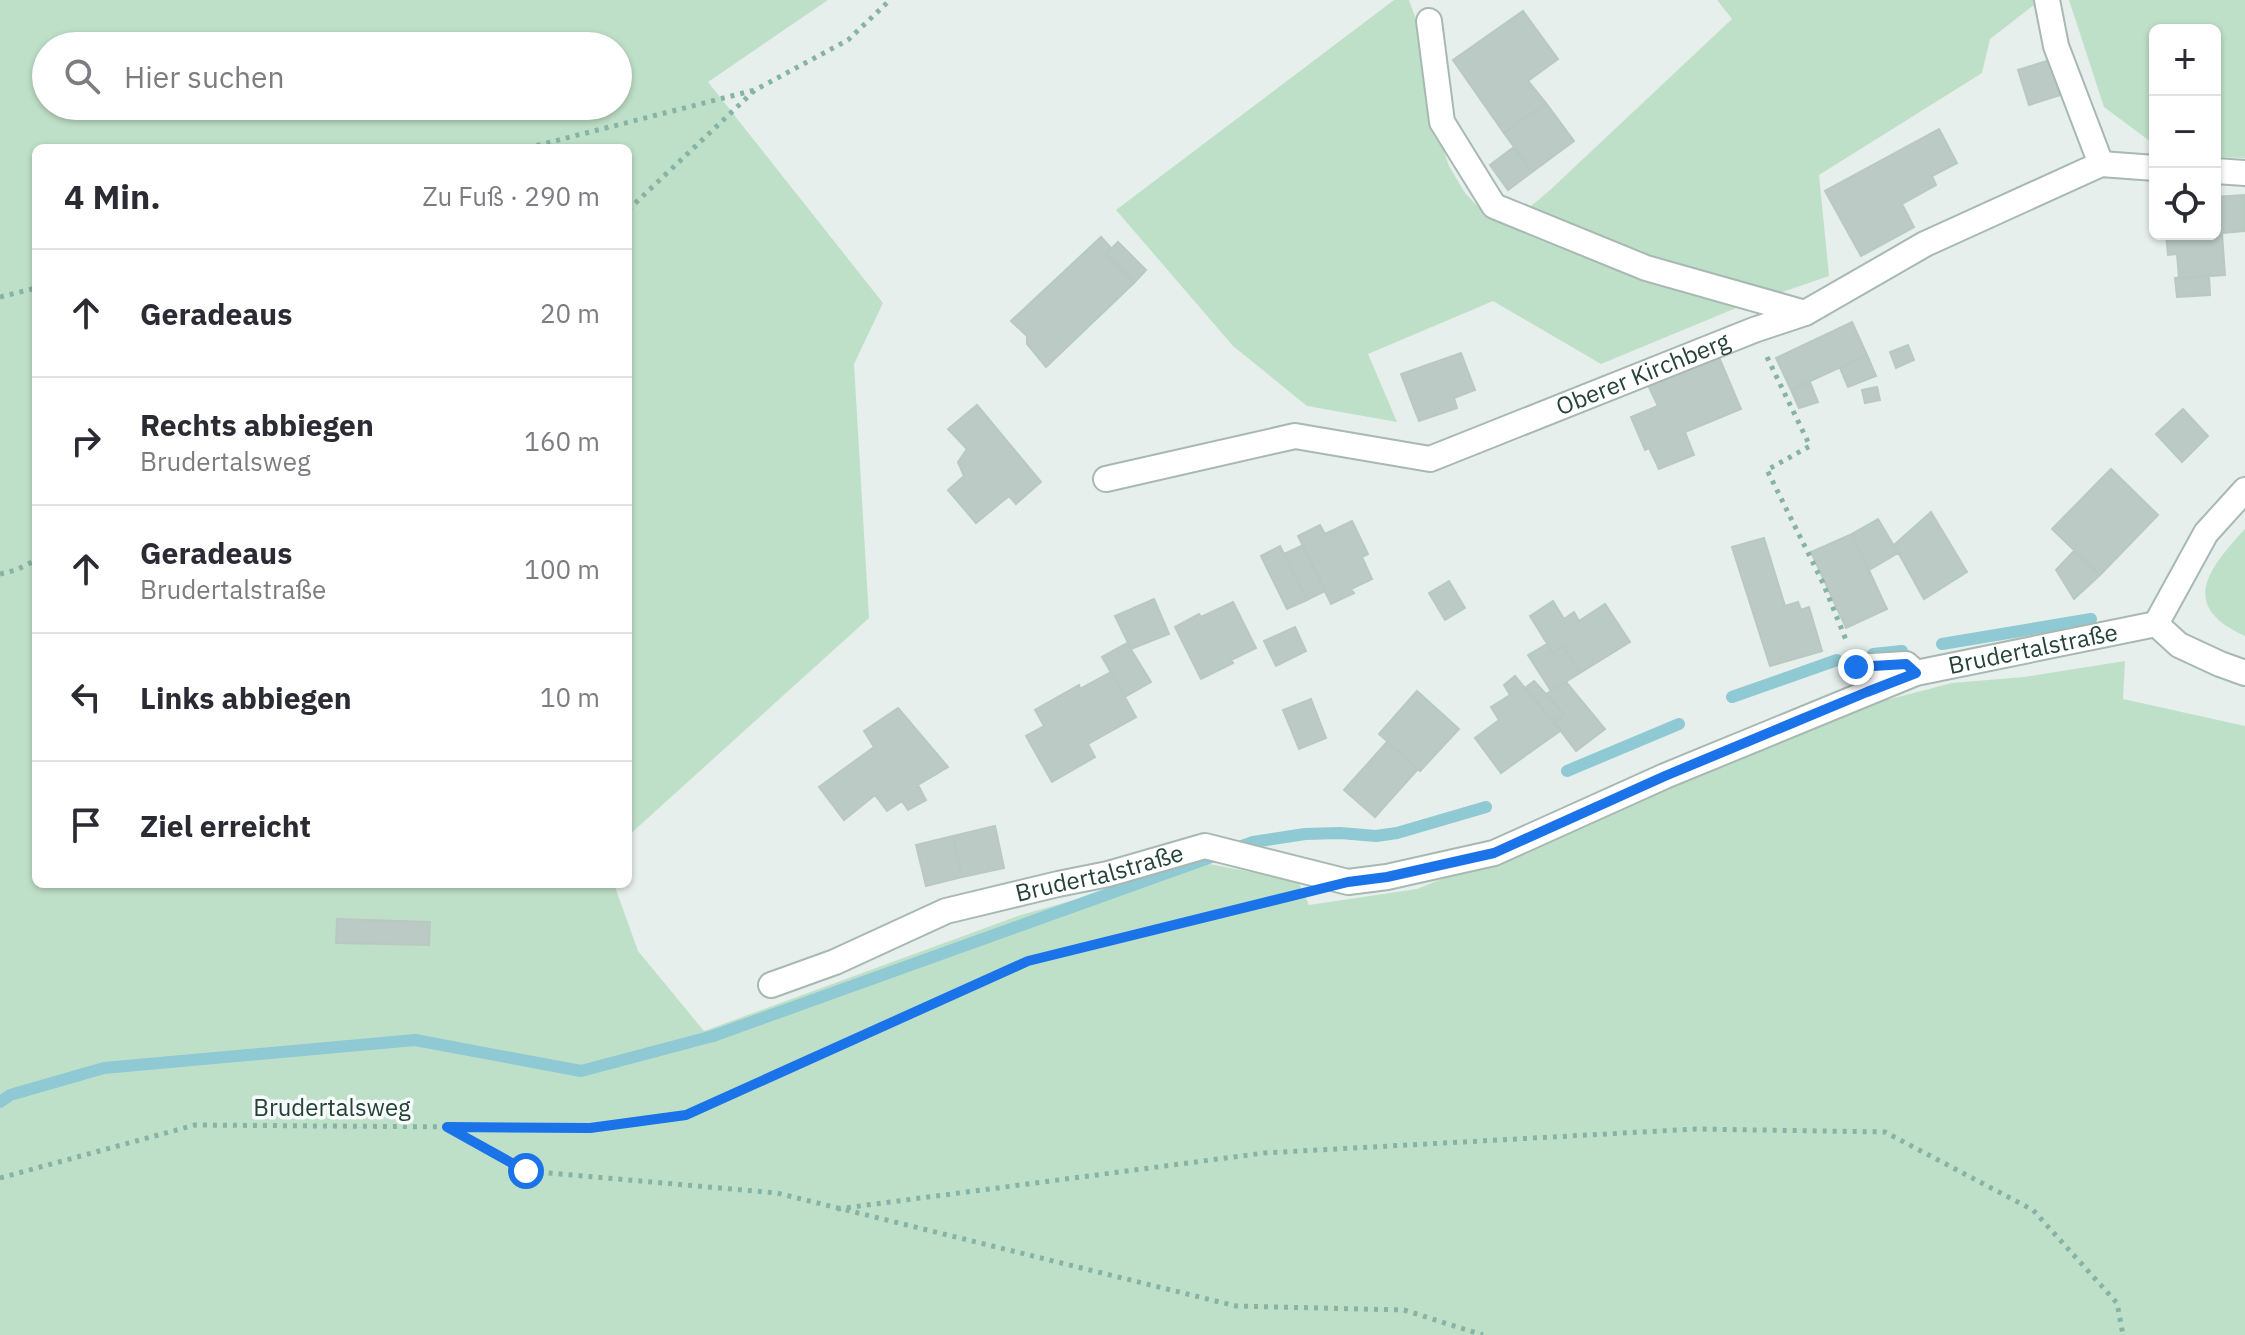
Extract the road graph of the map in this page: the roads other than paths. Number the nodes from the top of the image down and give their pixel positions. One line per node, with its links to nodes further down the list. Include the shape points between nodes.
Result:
1 (2047, 0): 3 (street, via 2056,46)
2 (1429, 21): 7 (street, via 1442,122 1494,206 1646,268)
3 (2101, 164): 4 (street, Oberer Kirchberg); 7 (street, Oberer Kirchberg, via 1925,244)
4 (2149, 168)
5 (2221, 171): 6 (street)
6 (2245, 173)
7 (1805, 313): 8 (street, Oberer Kirchberg, via 1430,459 1295,436)
8 (1106, 479)
9 (2245, 490): 10 (street, via 2206,533)
10 (2156, 624): 12 (street, Brudertalstraße); 13 (street, via 2179,645)
11 (1856, 667): 12 (street, via 1906,664)
12 (1916, 673): 14 (street, Brudertalstraße, via 1494,853 1348,882 1205,846 946,911)
13 (2245, 673)
14 (771, 985)

